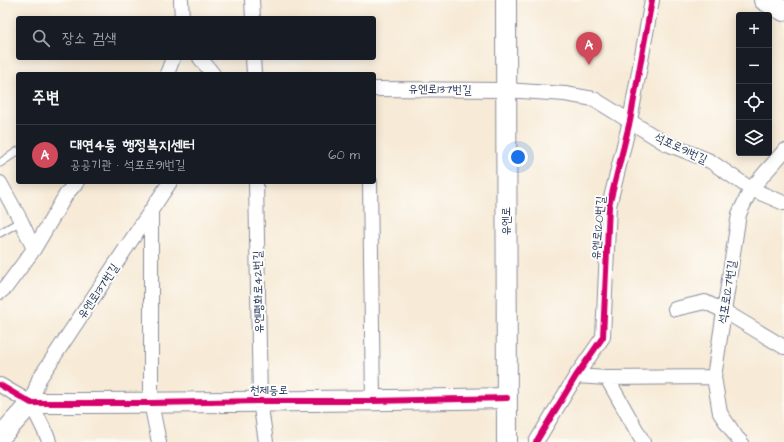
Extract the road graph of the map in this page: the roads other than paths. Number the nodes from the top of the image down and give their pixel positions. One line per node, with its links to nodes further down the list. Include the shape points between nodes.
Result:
1 (181, 0): 7 (street)
2 (252, 0): 8 (street)
3 (506, 0): 16 (street, 유엔로)
4 (652, 0): 17 (street, 유엔로120번길)
5 (764, 0): 6 (street)
6 (784, 11)
7 (182, 16)
8 (252, 16)
9 (172, 60): 12 (street)
10 (202, 60): 13 (street)
11 (253, 60): 14 (street)
12 (168, 72)
13 (211, 72)
14 (254, 72)
15 (376, 89): 16 (street, 유엔로137번길)
16 (506, 90): 17 (street, 석포로91번길, via 565,94 594,99); 40 (street, 유엔로)
17 (630, 121): 26 (street, 석포로91번길, via 665,143 710,161); 36 (street, 유엔로120번길, via 609,206 602,337)
18 (784, 150): 26 (street, 석포로127번길)
19 (16, 152): 20 (lane)
20 (0, 163)
21 (0, 183): 29 (street)
22 (75, 184): 31 (street)
23 (169, 184): 28 (street, 유엔로137번길)
24 (256, 184): 41 (street, 유엔평화로42번길)
25 (370, 184): 42 (street)
26 (751, 189): 27 (street, 석포로91번길); 34 (street, 석포로127번길, via 739,214)
27 (784, 204)
28 (151, 212): 43 (street, 유엔로137번길, via 39,379); 44 (street)
29 (20, 221): 30 (lane); 31 (street)
30 (0, 233)
31 (34, 249): 32 (street)
32 (0, 292)
33 (675, 309): 34 (street, via 705,302)
34 (724, 311): 35 (street); 37 (street, 석포로127번길)
35 (784, 347)
36 (576, 376): 38 (street); 50 (street, 유엔로120번길)
37 (714, 377): 38 (street); 52 (street, 석포로127번길, via 720,413)
38 (608, 378): 51 (street)
39 (0, 385): 43 (street)
40 (507, 398): 42 (street, 천제등로); 49 (street, 유엔로)
41 (260, 401): 42 (street, 천제등로); 44 (street, 천제등로); 48 (street, 유엔평화로42번길)
42 (373, 401)
43 (31, 403): 44 (street, 천제등로); 45 (street); 46 (street)
44 (151, 403): 47 (street)
45 (0, 437)
46 (49, 442)
47 (159, 442)
48 (266, 442)
49 (507, 442)
50 (536, 442)
51 (643, 442)
52 (741, 442)

